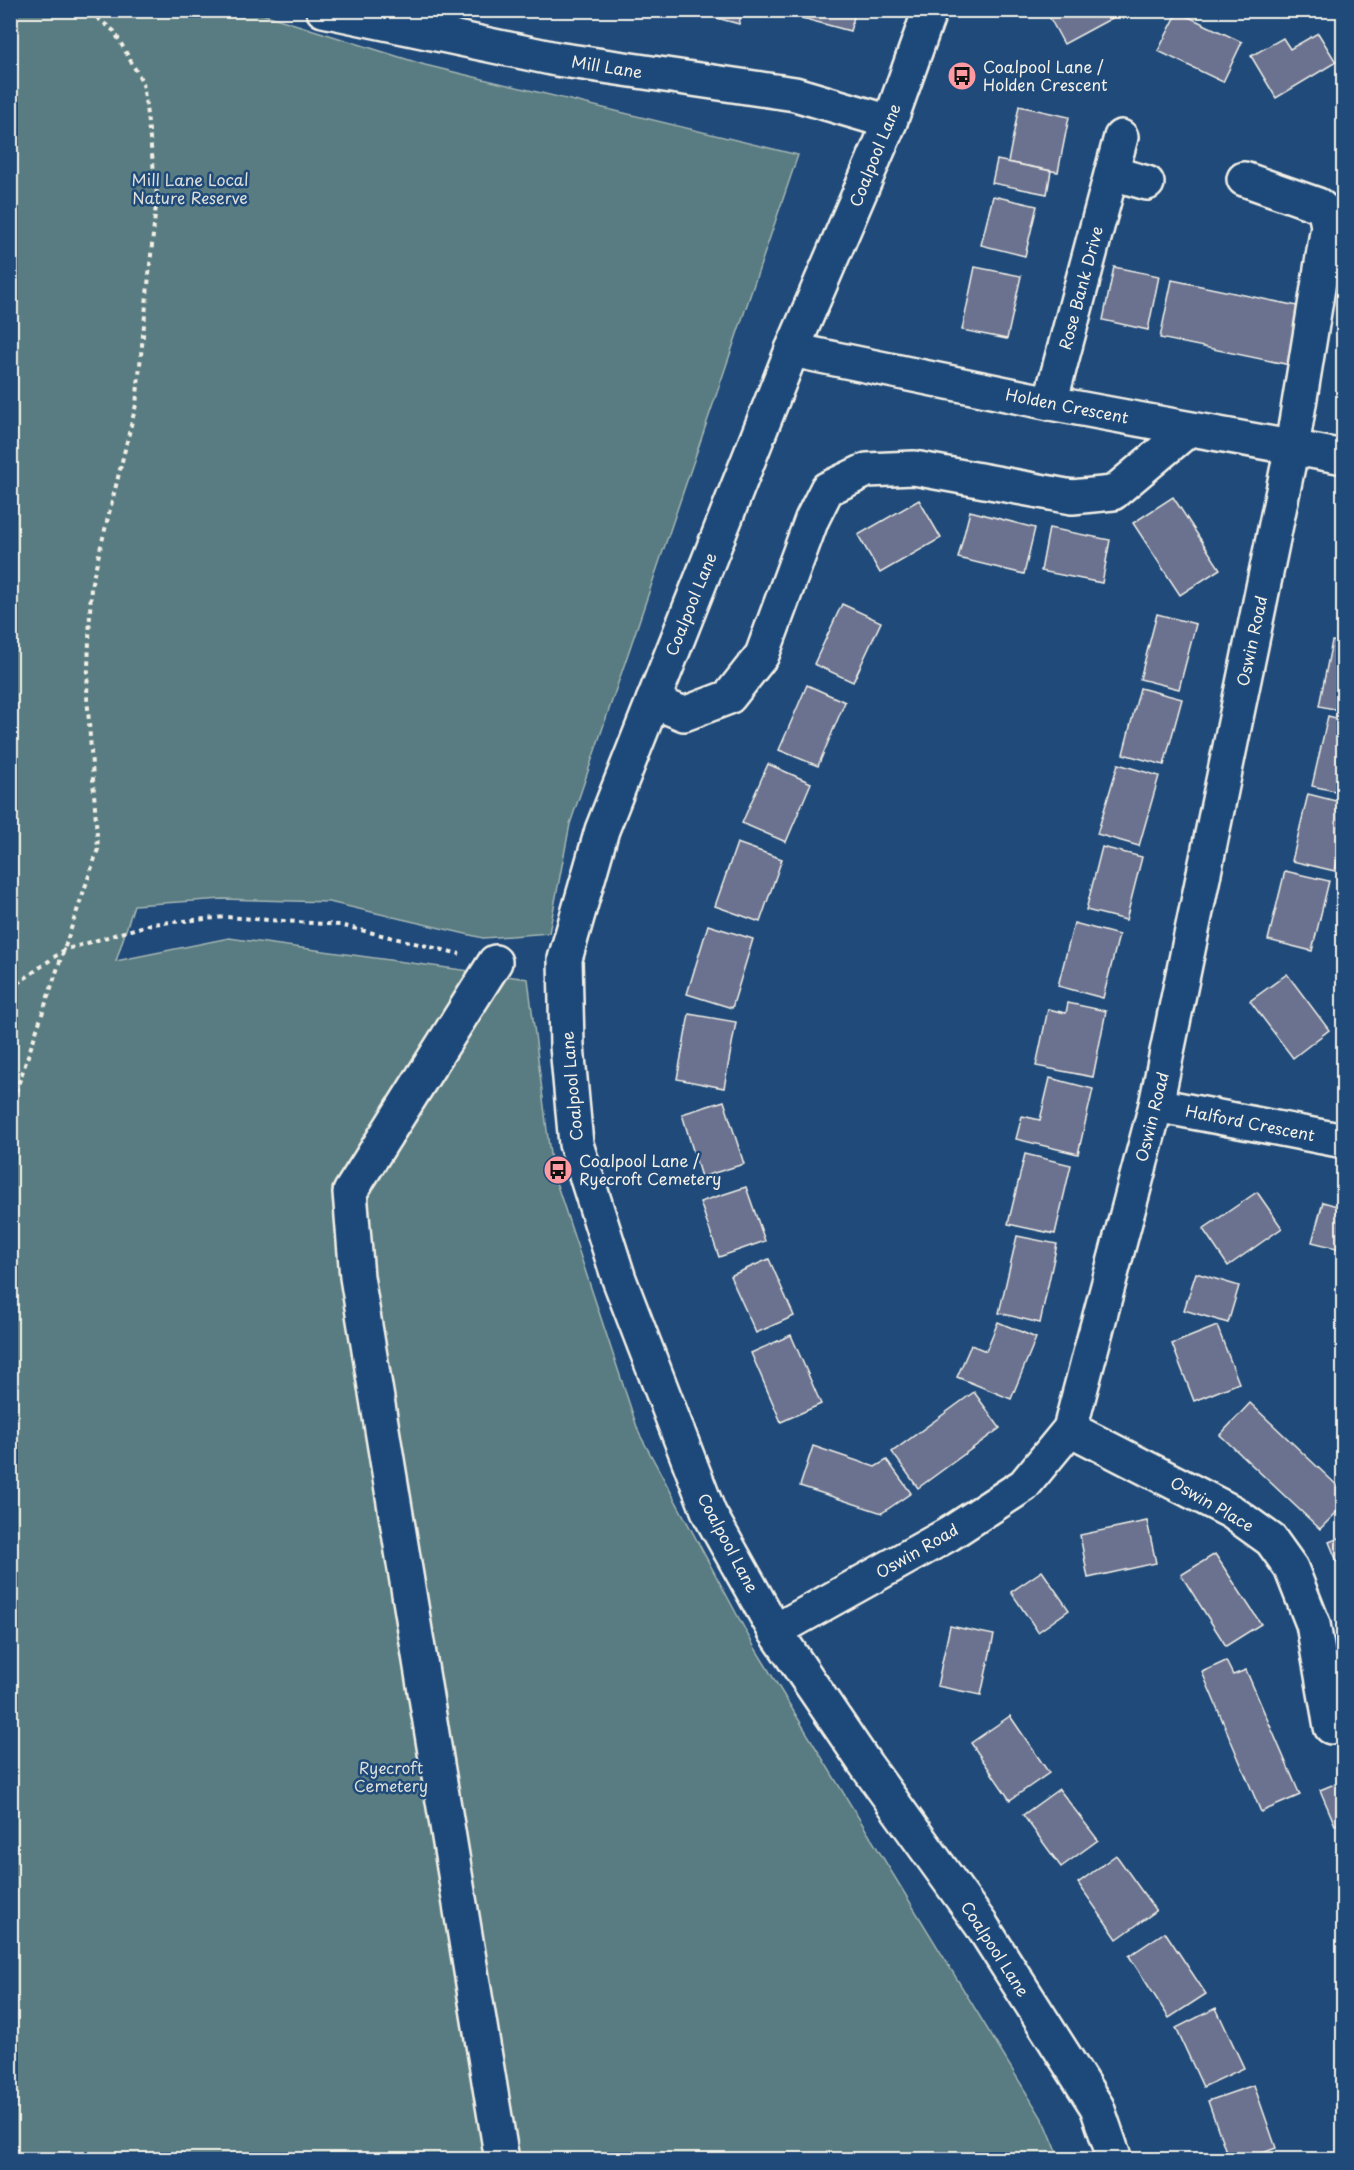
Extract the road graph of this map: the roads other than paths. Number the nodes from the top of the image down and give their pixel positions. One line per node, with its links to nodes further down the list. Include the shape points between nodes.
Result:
1 (323, 10): 3 (street, Mill Lane, via 556,59 795,94)
2 (930, 10): 3 (street, Coalpool Lane)
3 (890, 122): 8 (street, Coalpool Lane)
4 (1121, 137): 5 (street, Rose Bank Drive)
5 (1112, 173): 7 (street); 9 (street, Rose Bank Drive)
6 (1244, 179): 11 (street, Oswin Road, via 1318,205 1325,211 1328,226)
7 (1147, 183)
8 (792, 350): 9 (street, Holden Crescent); 13 (street, Coalpool Lane)
9 (1050, 403): 10 (street, Holden Crescent)
10 (1189, 429): 11 (street, Holden Crescent); 13 (street, via 1113,493 1072,497 914,468 867,470 827,489 812,519 762,655 729,697 684,714)
11 (1292, 447): 12 (street, Holden Crescent); 15 (street, Oswin Road)
12 (1344, 457)
13 (653, 701): 18 (street, Coalpool Lane, via 602,830 565,959 567,1046 576,1144 619,1279 709,1513)
14 (495, 962): 20 (street, via 350,1192 359,1289)
15 (1156, 1105): 16 (street, Halford Crescent); 17 (street, Oswin Road)
16 (1344, 1141)
17 (1070, 1429): 18 (street, Oswin Road, via 1024,1485 949,1534); 19 (street, Oswin Place, via 1232,1512 1271,1540 1291,1568 1313,1624)
18 (775, 1631): 21 (street, Coalpool Lane, via 981,1926 1097,2107)
19 (1331, 1727)
20 (502, 2160)
21 (1115, 2160)

